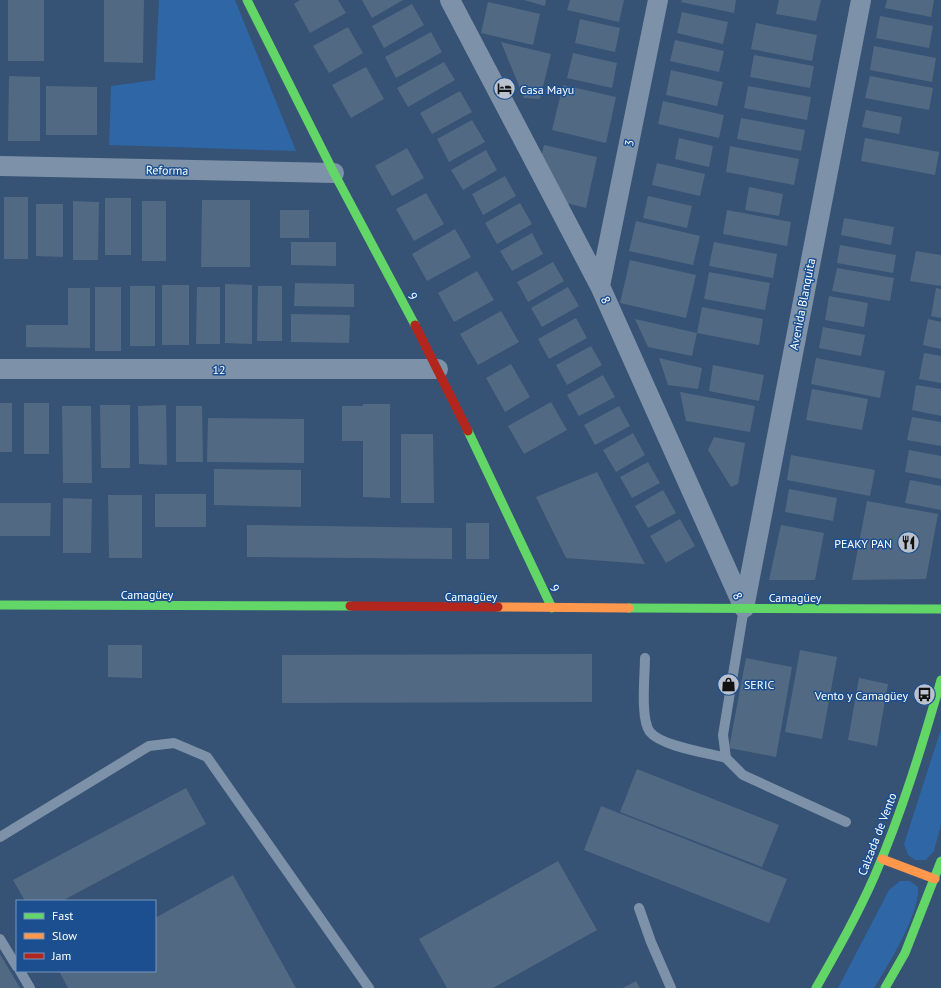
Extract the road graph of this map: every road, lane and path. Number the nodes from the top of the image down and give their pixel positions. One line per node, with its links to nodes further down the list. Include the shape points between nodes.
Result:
1 (247, 0): 6 (main road, 9)
2 (658, 0): 7 (street, 3)
3 (861, 0): 12 (street, Avenida Blanquita)
4 (456, 5): 7 (street, 8)
5 (0, 166): 6 (street, Reforma)
6 (334, 173): 9 (main road, 9)
7 (600, 286): 12 (street, 8)
8 (0, 369): 9 (street, 12)
9 (438, 369): 11 (main road, 9)
10 (0, 605): 11 (main road, Camagüey)
11 (552, 608): 12 (main road, Camagüey)
12 (744, 608): 13 (main road, Camagüey); 16 (lane, via 723,735)
13 (941, 609)
14 (645, 658): 16 (lane, via 645,718 650,732 663,741)
15 (941, 680): 19 (main road, Calzada de Vento, via 920,754)
16 (726, 758): 17 (lane, via 743,775)
17 (846, 822)
18 (0, 837): 27 (lane, via 150,746 174,743 206,757)
19 (882, 859): 21 (main road); 29 (main road, Calzada de Vento, via 848,931)
20 (941, 861): 21 (main road)
21 (935, 879): 30 (main road, via 905,953)
22 (639, 908): 28 (lane)
23 (0, 939): 24 (lane)
24 (16, 965)
25 (21, 972): 26 (lane)
26 (30, 988)
27 (369, 988)
28 (670, 988)
29 (816, 988)
30 (885, 988)

